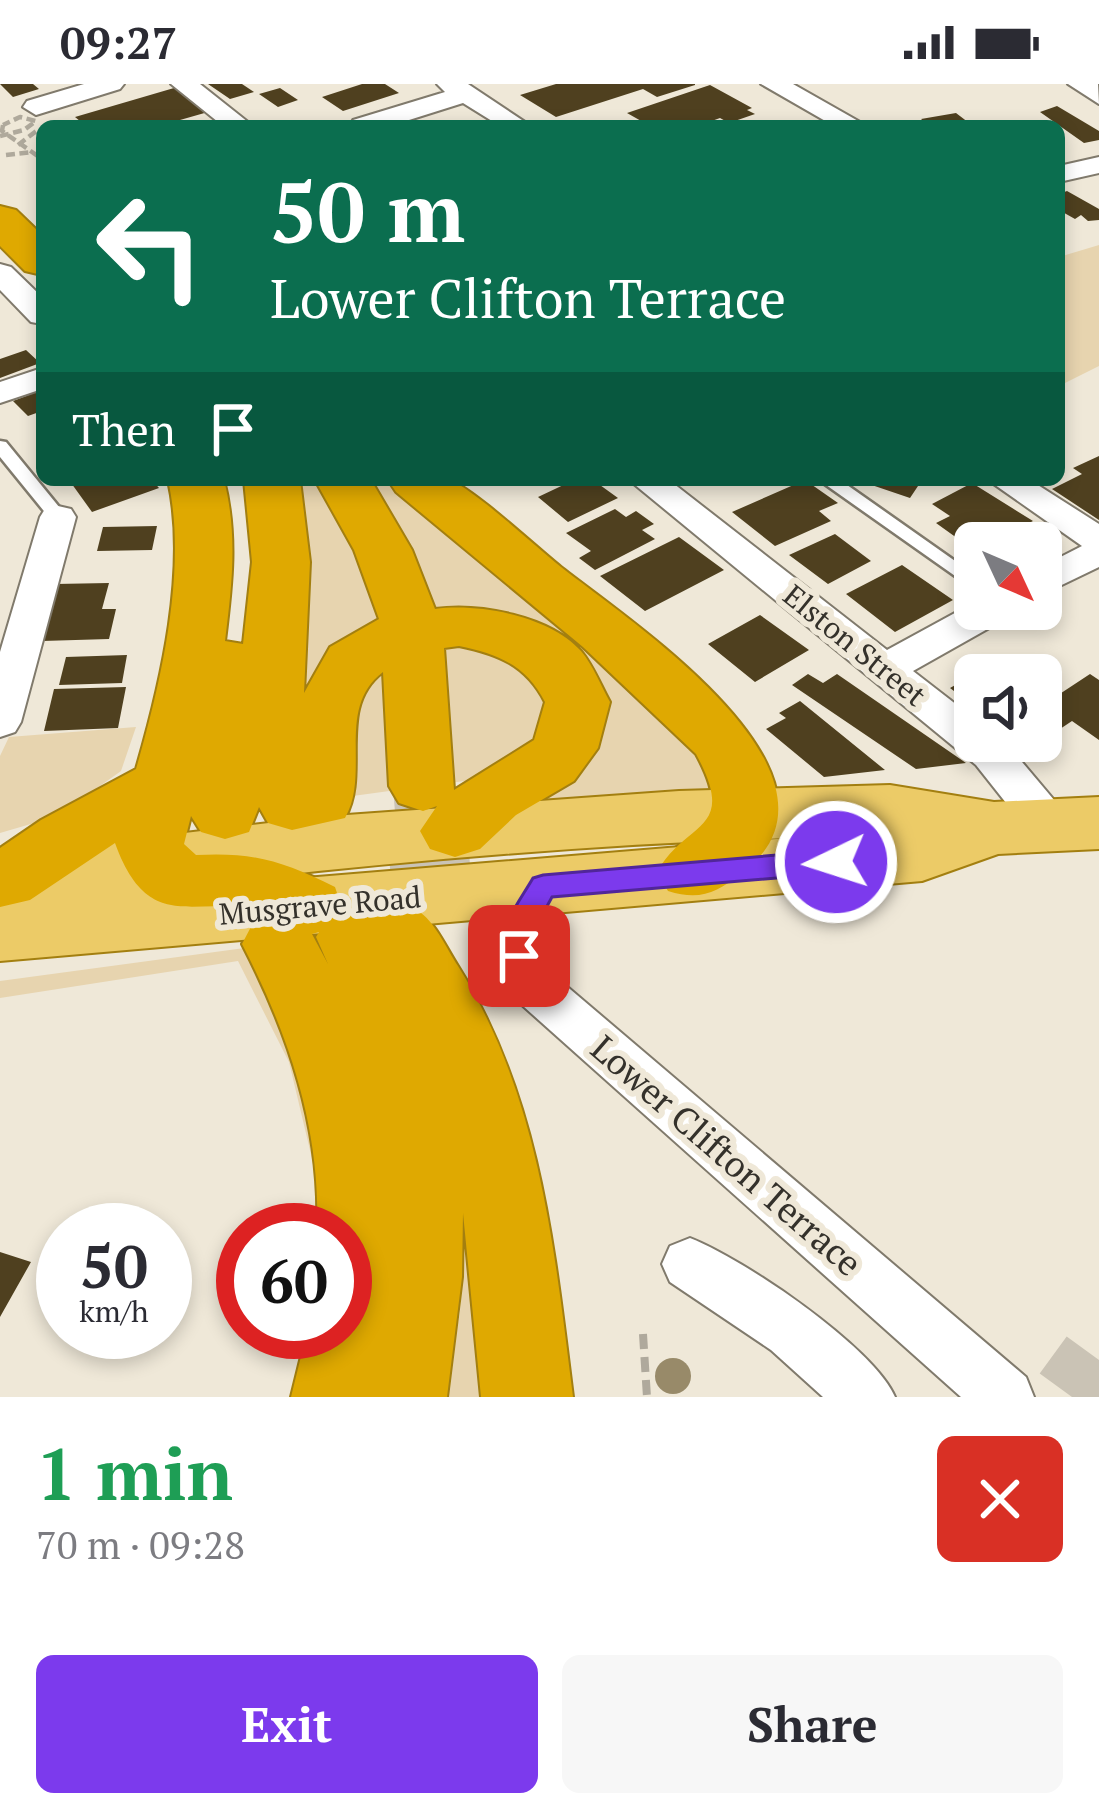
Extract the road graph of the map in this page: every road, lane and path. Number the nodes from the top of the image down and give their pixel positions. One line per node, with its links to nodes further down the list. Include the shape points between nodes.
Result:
1 (111, 84): 7 (street)
2 (184, 84): 8 (street)
3 (774, 84): 11 (street)
4 (1081, 84): 6 (street)
5 (458, 89): 9 (street); 10 (street)
6 (1099, 96)
7 (39, 117)
8 (232, 120)
9 (378, 120)
10 (508, 120)
11 (843, 120)
12 (36, 122): 14 (path)
13 (0, 136): 14 (path, bridge, via 24,130 36,121 3,125 2,130)
14 (15, 156): 17 (highway)
15 (1099, 165): 16 (street)
16 (1065, 173)
17 (36, 200)
18 (0, 220): 19 (highway)
19 (36, 255)
20 (0, 273): 21 (street)
21 (36, 309)
22 (36, 380): 23 (street)
23 (0, 393)
24 (0, 446): 33 (lane)
25 (197, 486): 42 (highway, via 205,564 182,722)
26 (236, 486): 40 (highway)
27 (274, 486): 40 (highway, via 282,559)
28 (346, 486): 43 (highway, via 383,550 411,631)
29 (423, 486): 44 (highway, via 711,728 734,759)
30 (654, 486): 39 (street, Elston Street)
31 (836, 486): 36 (lane)
32 (1015, 486): 34 (street)
33 (58, 517): 41 (street)
34 (1099, 541)
35 (1099, 552): 37 (street)
36 (954, 569)
37 (1062, 572)
38 (955, 630): 39 (street)
39 (886, 668): 45 (street, Elston Street, via 991,754)
40 (246, 709): 42 (highway); 43 (highway, via 280,776 306,802 334,685 359,656 397,636 443,626 489,628 548,653 569,680 577,712 564,749 494,796)
41 (0, 722)
42 (195, 798): 46 (highway, via 149,835); 49 (highway, via 66,838)
43 (439, 809): 44 (main road, Musgrave Road); 46 (main road, Musgrave Road)
44 (747, 814): 45 (main road, Musgrave Road, via 890,810); 47 (highway, via 739,839)
45 (1047, 826): 47 (main road, Musgrave Road, via 922,854)
46 (156, 859): 49 (main road, Musgrave Road); 50 (highway, via 183,882 255,881)
47 (693, 872): 48 (main road, Musgrave Road)
48 (543, 886): 50 (main road, Musgrave Road); 59 (street, Lower Clifton Terrace, via 515,939 540,992)
49 (2, 898): 50 (main road, Musgrave Road)
50 (369, 938): 53 (highway, via 329,1040 361,1190); 54 (highway, via 451,1094 458,1175 449,1308); 55 (highway, via 467,1059 510,1230); 56 (highway, via 530,1140)
51 (690, 1264): 58 (street, via 791,1331)
52 (643, 1334): 57 (path)
53 (354, 1388)
54 (428, 1397)
55 (527, 1397)
56 (556, 1397)
57 (647, 1397)
58 (866, 1397)
59 (1005, 1397)

